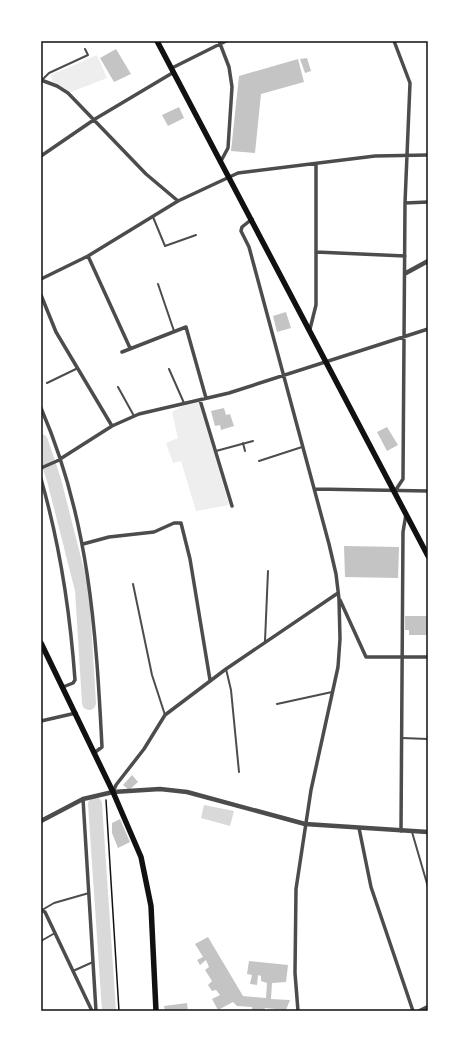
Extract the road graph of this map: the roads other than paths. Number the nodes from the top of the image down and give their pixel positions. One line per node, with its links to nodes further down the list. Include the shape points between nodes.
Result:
1 (157, 41): 6 (main road)
2 (226, 41): 4 (street)
3 (394, 41): 10 (street, via 410,83)
4 (219, 42): 6 (street); 12 (street, via 229,67 232,87 228,148)
5 (85, 49): 7 (lane, via 88,55 49,73)
6 (173, 70): 8 (street); 12 (main road)
7 (41, 80): 8 (street, via 68,93)
8 (95, 119): 11 (street); 15 (street, via 146,174)
9 (428, 154): 10 (street)
10 (406, 155): 13 (street, via 375,156); 17 (street)
11 (41, 156)
12 (221, 161): 14 (main road)
13 (316, 164): 14 (street, via 260,169); 21 (street)
14 (229, 176): 15 (street); 19 (main road)
15 (178, 201): 18 (street)
16 (428, 202): 17 (street)
17 (405, 203): 23 (street)
18 (152, 216): 20 (lane, via 165,246); 22 (street)
19 (252, 219): 29 (main road); 38 (street, via 241,231 249,247)
20 (196, 234)
21 (316, 252): 23 (street); 29 (street, via 316,305)
22 (88, 256): 26 (street); 33 (street)
23 (405, 256): 25 (street)
24 (428, 261): 25 (street)
25 (406, 273): 32 (street)
26 (41, 279)
27 (158, 284): 31 (lane)
28 (41, 294): 36 (street, via 56,332)
29 (310, 329): 35 (main road)
30 (428, 329): 32 (street)
31 (175, 332): 33 (street); 41 (street, via 186,327)
32 (405, 336): 35 (street); 57 (street, via 404,479)
33 (130, 348): 34 (street)
34 (122, 352)
35 (327, 362): 38 (street); 57 (main road)
36 (78, 368): 39 (lane); 46 (street)
37 (169, 369): 43 (lane)
38 (283, 376): 41 (street); 49 (street)
39 (47, 383)
40 (118, 387): 45 (lane)
41 (206, 398): 42 (street)
42 (200, 400): 43 (street); 50 (street)
43 (184, 403): 45 (street)
44 (41, 408): 52 (street)
45 (134, 416): 46 (street)
46 (112, 426): 52 (street)
47 (253, 441): 48 (lane)
48 (243, 444): 50 (lane); 51 (lane)
49 (302, 447): 53 (lane); 56 (street)
50 (216, 451): 59 (street)
51 (245, 451)
52 (58, 460): 54 (street); 61 (street, via 74,508)
53 (259, 461)
54 (41, 468)
55 (41, 479): 73 (street, via 58,547 70,621 75,680 73,684)
56 (315, 489): 57 (street); 65 (street, via 330,544)
57 (395, 491): 58 (street); 60 (main road)
58 (428, 491)
59 (232, 506)
60 (406, 513): 62 (main road); 69 (street, via 403,532)
61 (82, 544): 72 (street, via 109,537 154,532 174,523 181,523 190,559); 81 (street, via 93,612 102,747)
62 (428, 556)
63 (268, 570): 68 (lane)
64 (133, 584): 77 (lane, via 152,675)
65 (338, 593): 66 (street); 68 (street)
66 (339, 599): 69 (street, via 366,657); 74 (street, via 340,649)
67 (41, 643): 73 (main road)
68 (265, 644): 71 (street)
69 (403, 657): 70 (street); 79 (street)
70 (428, 657)
71 (226, 669): 72 (street); 82 (lane, via 231,690)
72 (210, 680): 77 (street)
73 (64, 687): 76 (main road)
74 (333, 691): 75 (lane); 86 (street)
75 (277, 704)
76 (76, 713): 78 (street); 81 (main road)
77 (165, 715): 83 (street)
78 (41, 720)
79 (402, 738): 80 (lane); 88 (street)
80 (428, 739)
81 (94, 753): 83 (main road)
82 (240, 772)
83 (113, 792): 84 (street); 86 (street, via 160,789 187,792); 101 (main road, via 136,841 147,882 152,917)
84 (83, 799): 85 (street); 92 (street)
85 (41, 821)
86 (305, 824): 87 (street); 102 (street, via 296,889 295,972)
87 (359, 828): 88 (street); 103 (street, via 372,887)
88 (400, 831): 89 (street)
89 (412, 832): 90 (street); 91 (lane)
90 (428, 832)
91 (428, 887)
92 (89, 893): 93 (lane, via 54,903); 96 (street)
93 (41, 910): 94 (street, via 45,912)
94 (55, 933): 95 (lane); 97 (street)
95 (41, 941)
96 (93, 962): 97 (lane); 100 (street)
97 (72, 971): 99 (street)
98 (427, 1008): 104 (street)
99 (92, 1011)
100 (96, 1011)
101 (156, 1011)
102 (298, 1011)
103 (413, 1011)
104 (420, 1011)

